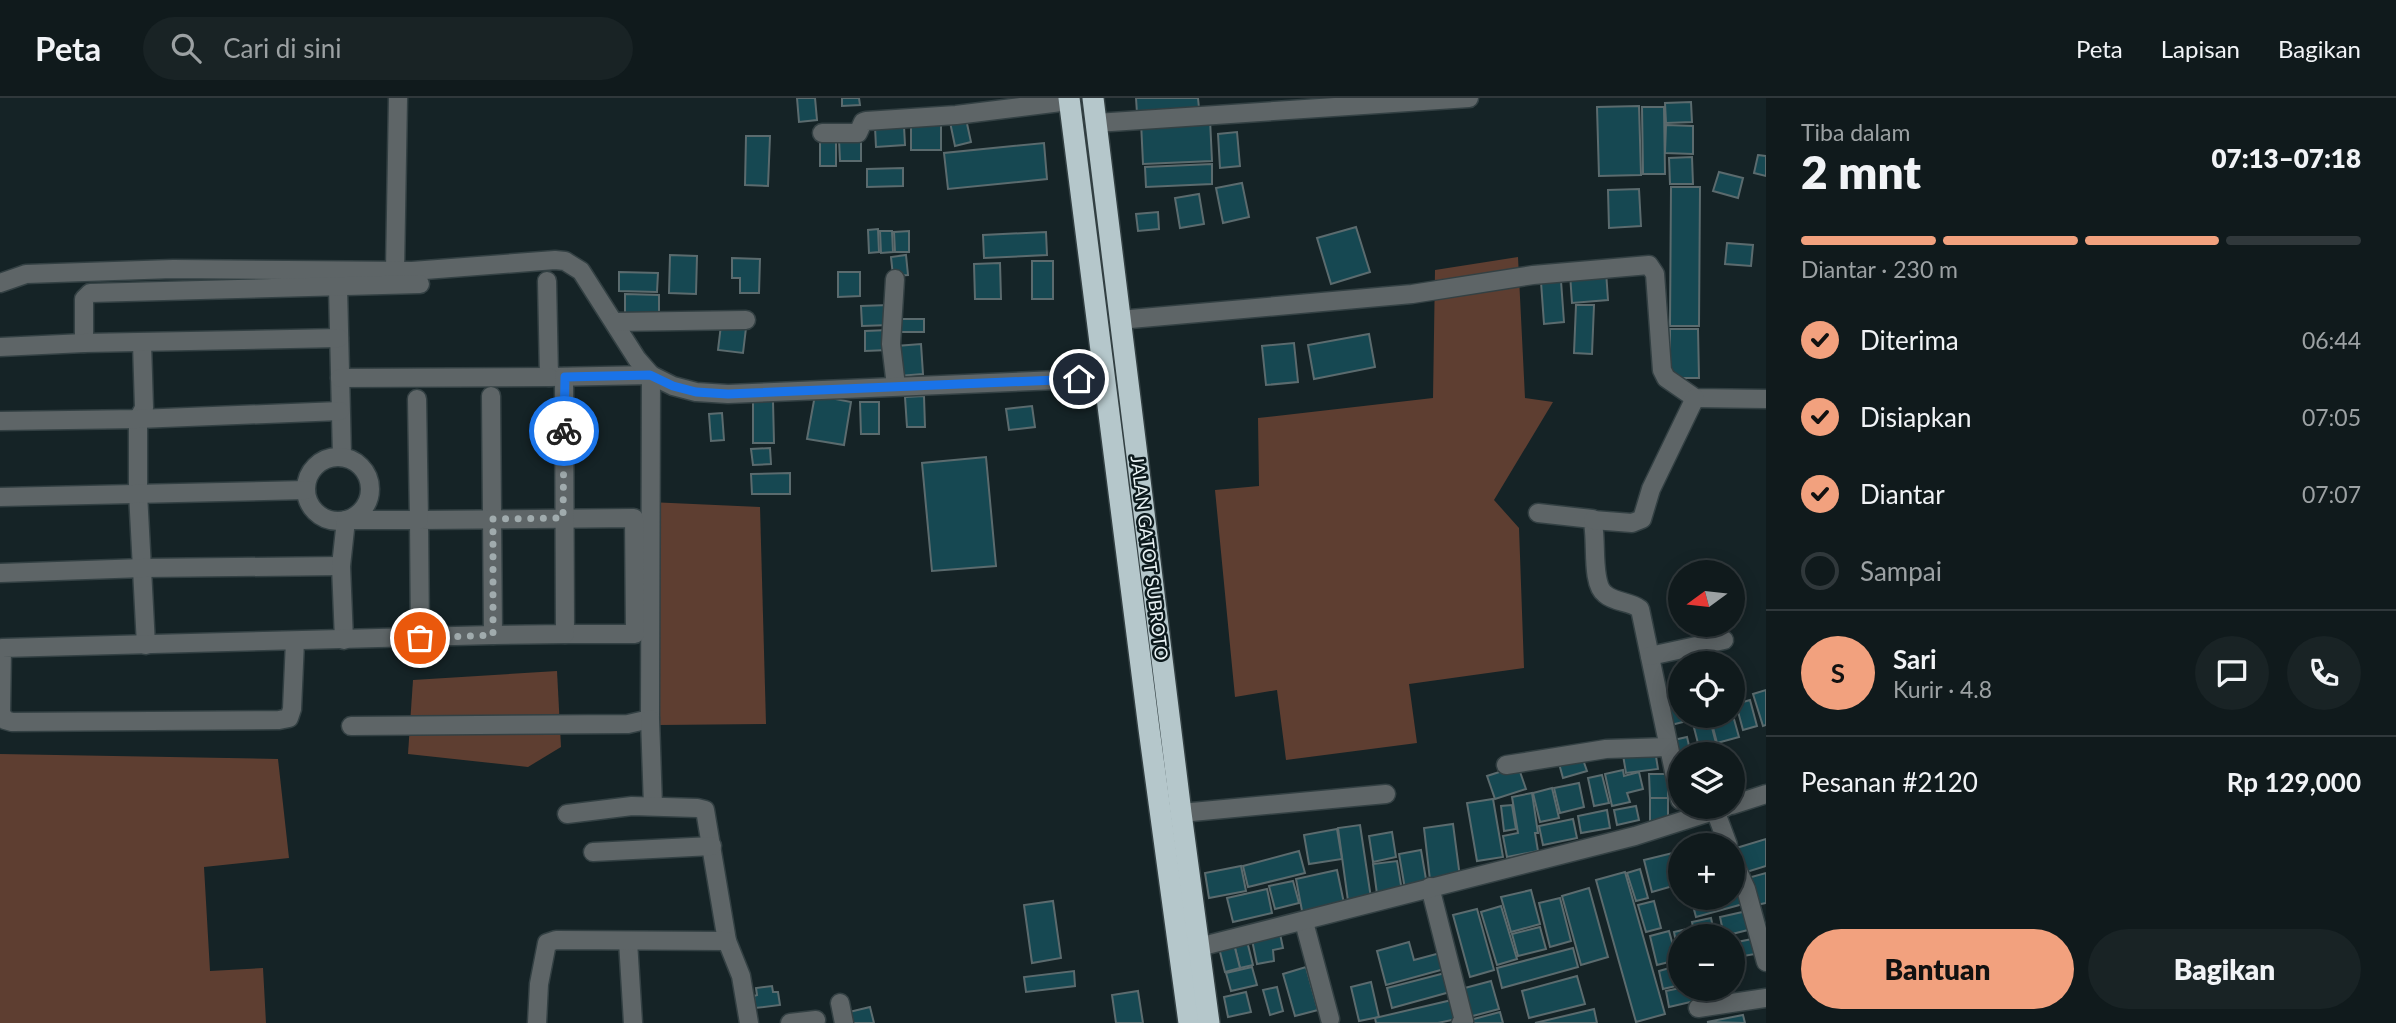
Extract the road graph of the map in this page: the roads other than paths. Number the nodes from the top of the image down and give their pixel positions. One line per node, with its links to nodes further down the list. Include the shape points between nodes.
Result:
1 (398, 98): 7 (street)
2 (1093, 98): 5 (highway, JALAN GATOT SUBROTO)
3 (1469, 98): 5 (street)
4 (1069, 99): 6 (street, via 956,115 866,121 858,133); 23 (highway, JALAN GATOT SUBROTO)
5 (1096, 123): 14 (highway, JALAN GATOT SUBROTO)
6 (822, 133)
7 (395, 271): 10 (street, via 173,269 19,275); 15 (street, via 565,261 581,271)
8 (895, 279): 24 (street, via 891,344)
9 (547, 281): 22 (street)
10 (0, 283)
11 (420, 284): 12 (street)
12 (338, 287): 16 (street); 17 (street, via 90,293 84,299)
13 (746, 320): 15 (street)
14 (1119, 320): 26 (street, via 1412,294 1533,275 1649,265 1655,274 1661,370); 62 (highway, JALAN GATOT SUBROTO)
15 (615, 323): 20 (street)
16 (339, 338): 18 (street); 21 (street)
17 (84, 343): 18 (street); 19 (street)
18 (142, 343): 30 (street, via 144,408)
19 (0, 347)
20 (650, 375): 22 (street); 24 (street, via 696,392 728,394); 54 (street)
21 (340, 377): 22 (street); 29 (street)
22 (557, 377): 37 (street)
23 (1105, 378): 24 (street); 84 (highway, JALAN GATOT SUBROTO)
24 (896, 386)
25 (491, 396): 38 (street)
26 (1695, 398): 28 (street); 41 (street, via 1651,489 1642,519 1632,523)
27 (417, 399): 40 (street)
28 (1766, 399)
29 (340, 411): 30 (street); 32 (street)
30 (138, 419): 31 (street); 34 (street)
31 (0, 421)
32 (342, 457): 33 (street, via 332,457 313,468); 39 (street, via 360,466 370,484 366,504)
33 (306, 490): 34 (street); 39 (street, via 321,516)
34 (138, 493): 35 (street); 43 (street)
35 (0, 498)
36 (1538, 513): 41 (street)
37 (563, 518): 38 (street); 45 (street); 45 (street, via 634,518 635,634)
38 (493, 519): 40 (street); 46 (street)
39 (346, 520): 40 (street); 42 (street)
40 (419, 520): 47 (street)
41 (1593, 520): 53 (street, via 1601,591 1640,609)
42 (341, 566): 43 (street); 48 (street)
43 (143, 568): 44 (street); 51 (street)
44 (0, 573)
45 (565, 634): 46 (street)
46 (493, 635): 47 (street)
47 (420, 638): 48 (street)
48 (344, 640): 50 (street)
49 (1724, 640): 53 (street)
50 (295, 641): 51 (street); 52 (street, via 292,709 289,718 279,720 12,722 1,713)
51 (146, 645): 52 (street)
52 (1, 647)
53 (1650, 656): 56 (street)
54 (650, 719): 55 (street, via 628,724); 61 (street)
55 (351, 726)
56 (1668, 747): 57 (street, via 1606,749)
57 (1506, 765)
58 (1386, 794): 62 (street)
59 (1766, 794): 60 (street)
60 (1745, 801)
61 (653, 806): 63 (street); 65 (street, via 705,810)
62 (1181, 813): 72 (highway, JALAN GATOT SUBROTO)
63 (567, 814)
64 (1672, 819): 67 (street, via 1635,836)
65 (712, 846): 66 (street); 70 (street)
66 (593, 852)
67 (1430, 887): 69 (street); 86 (street)
68 (1745, 887): 73 (street)
69 (1304, 922): 72 (street); 77 (street)
70 (727, 941): 71 (street); 81 (street, via 741,976)
71 (628, 942): 79 (street, via 547,943); 80 (street)
72 (1199, 947): 85 (highway, JALAN GATOT SUBROTO)
73 (1766, 962)
74 (1766, 998): 76 (street)
75 (840, 1003): 83 (street)
76 (1699, 1007)
77 (1330, 1019)
78 (816, 1020): 82 (street)
79 (537, 1023)
80 (634, 1023)
81 (749, 1023)
82 (790, 1023)
83 (844, 1023)
84 (1189, 1023)
85 (1209, 1023)
86 (1461, 1023)

